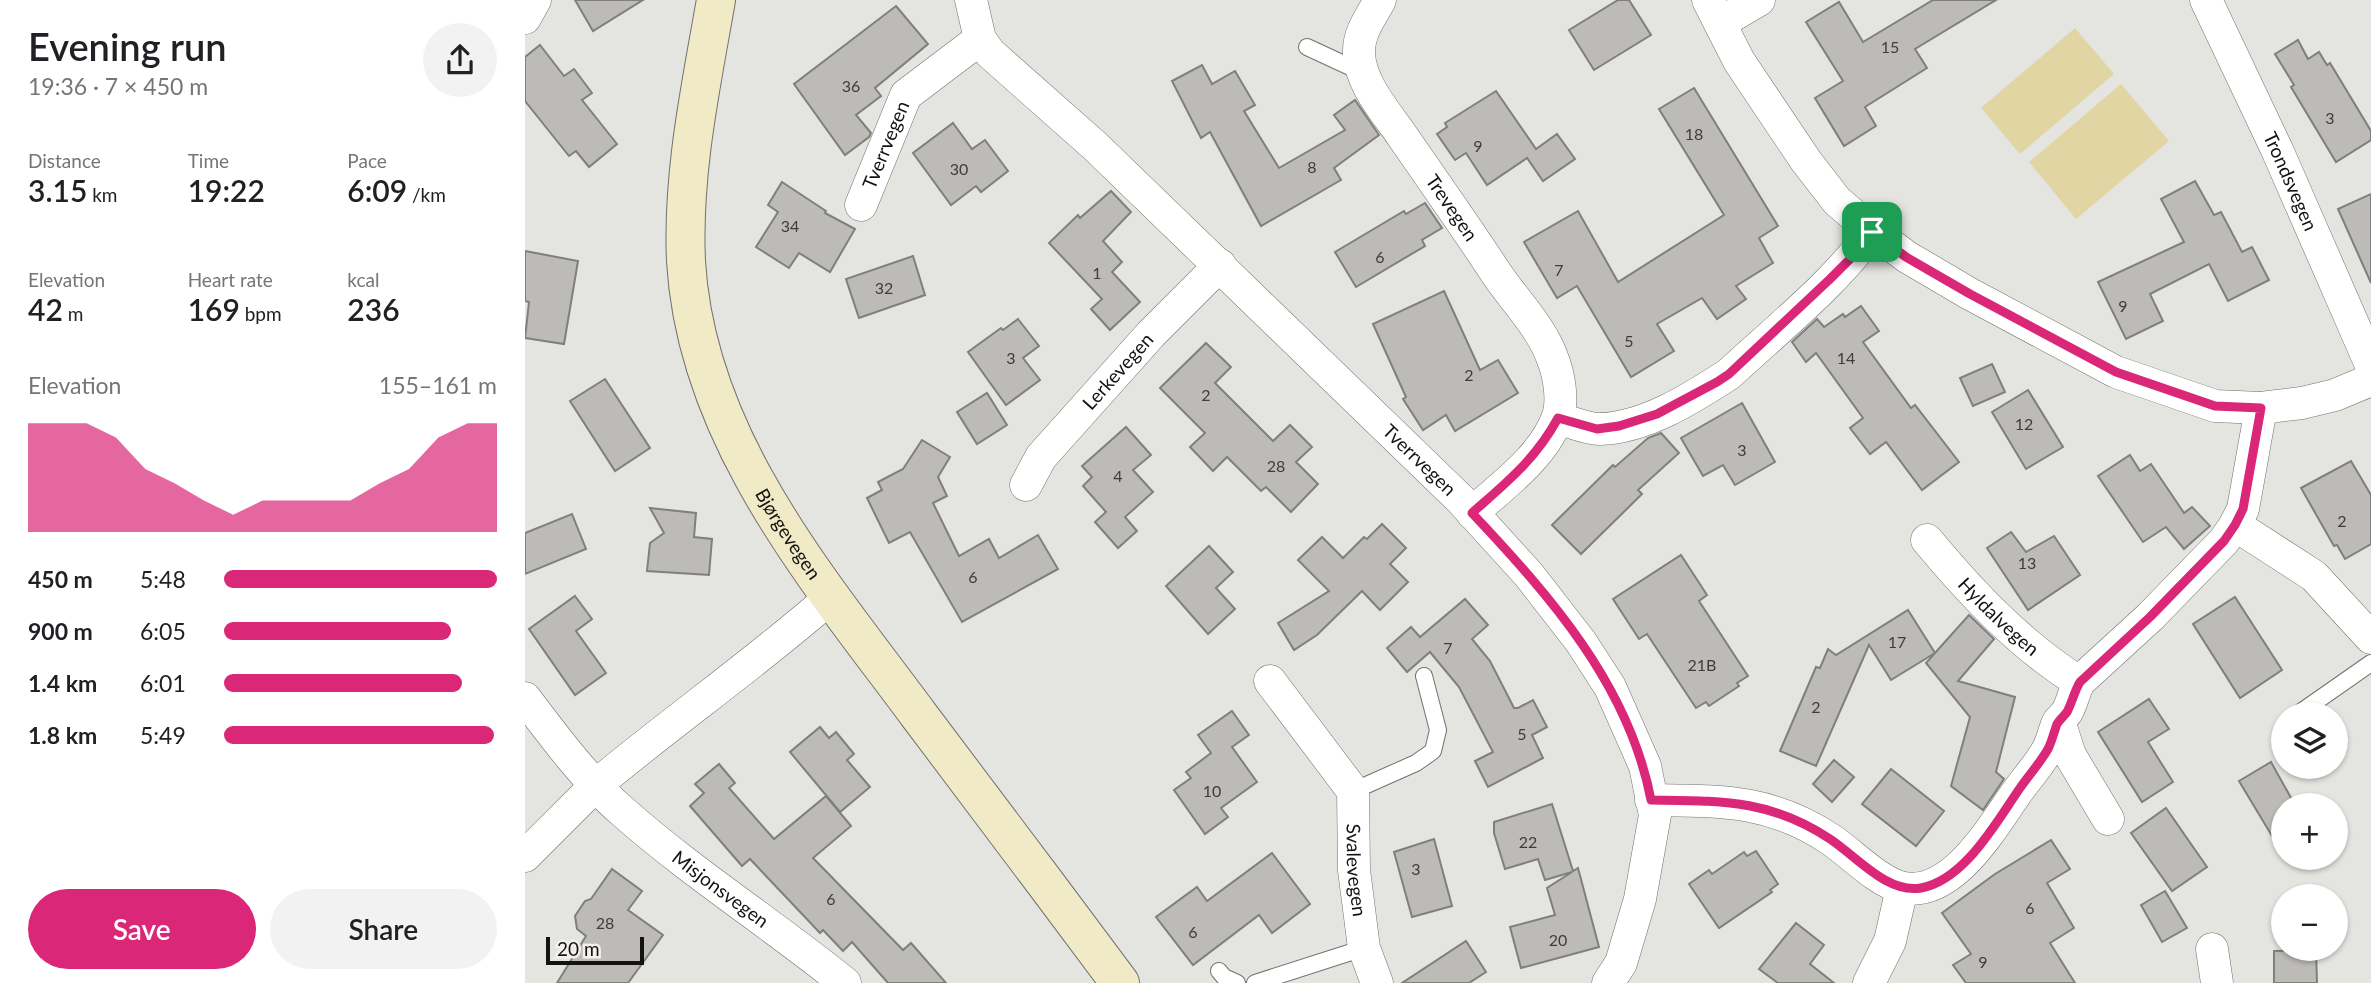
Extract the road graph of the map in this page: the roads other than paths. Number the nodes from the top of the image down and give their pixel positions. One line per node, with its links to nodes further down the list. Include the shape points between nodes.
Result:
1 (535, 0): 8 (street)
2 (716, 0): 23 (street, Bjørgevegen, via 687,183 686,262 692,306 708,376 739,449 771,510)
3 (971, 0): 9 (street)
4 (1380, 0): 11 (street, Trevegen, via 1360,35)
5 (1759, 0): 7 (street)
6 (2206, 0): 15 (street, Trondsvegen)
7 (1714, 11): 13 (street, via 1739,61 1806,161 1837,201)
8 (525, 18)
9 (980, 40): 12 (street, Tverrvegen, via 906,95); 14 (street, Tverrvegen)
10 (1307, 47): 11 (lane)
11 (1361, 72): 18 (street, Trevegen, via 1541,337 1557,375)
12 (861, 205)
13 (1872, 232): 17 (street, via 1970,294 2116,372 2215,406); 18 (street, via 1830,279 1729,374 1708,387 1657,414 1619,426 1597,429)
14 (1220, 265): 19 (street, Lerkevegen, via 1041,457); 20 (street, Tverrvegen)
15 (2371, 365)
16 (2371, 380): 17 (street, via 2335,396)
17 (2261, 408): 21 (street, via 2243,509)
18 (1558, 418): 20 (street, via 1528,462)
19 (1026, 485)
20 (1472, 513): 34 (street, Tverrvegen, via 1529,575 1610,687 1645,766)
21 (2235, 525): 24 (street, via 2314,576); 28 (street, via 2150,617)
22 (1927, 540): 28 (street, Hyldalvegen, via 2007,627 2045,661)
23 (831, 597): 32 (street, via 601,781); 42 (street, Bjørgevegen)
24 (2371, 638)
25 (2371, 663): 30 (lane)
26 (1424, 676): 33 (lane, via 1438,730 1433,751)
27 (1270, 681): 33 (street)
28 (2080, 682): 31 (street)
29 (525, 698): 32 (street, Misjonsvegen)
30 (2315, 702)
31 (2059, 721): 35 (street, via 2070,755); 37 (street, via 2048,749 1960,867 1921,888)
32 (601, 790): 36 (street, via 587,794); 41 (street, Misjonsvegen, via 653,837)
33 (1353, 791): 38 (street, Svalevegen, via 1354,870)
34 (1651, 800): 37 (street, via 1714,800 1767,810 1828,837 1887,882); 46 (street, Tverrvegen, via 1655,815 1640,899 1621,963)
35 (2109, 819)
36 (525, 856)
37 (1902, 888): 47 (street, via 1890,941)
38 (1364, 948): 44 (lane); 45 (street, Svalevegen)
39 (2212, 949): 48 (street)
40 (1219, 971): 43 (lane)
41 (845, 983)
42 (1120, 983)
43 (1237, 983)
44 (1255, 983)
45 (1377, 983)
46 (1608, 983)
47 (1869, 983)
48 (2217, 983)

